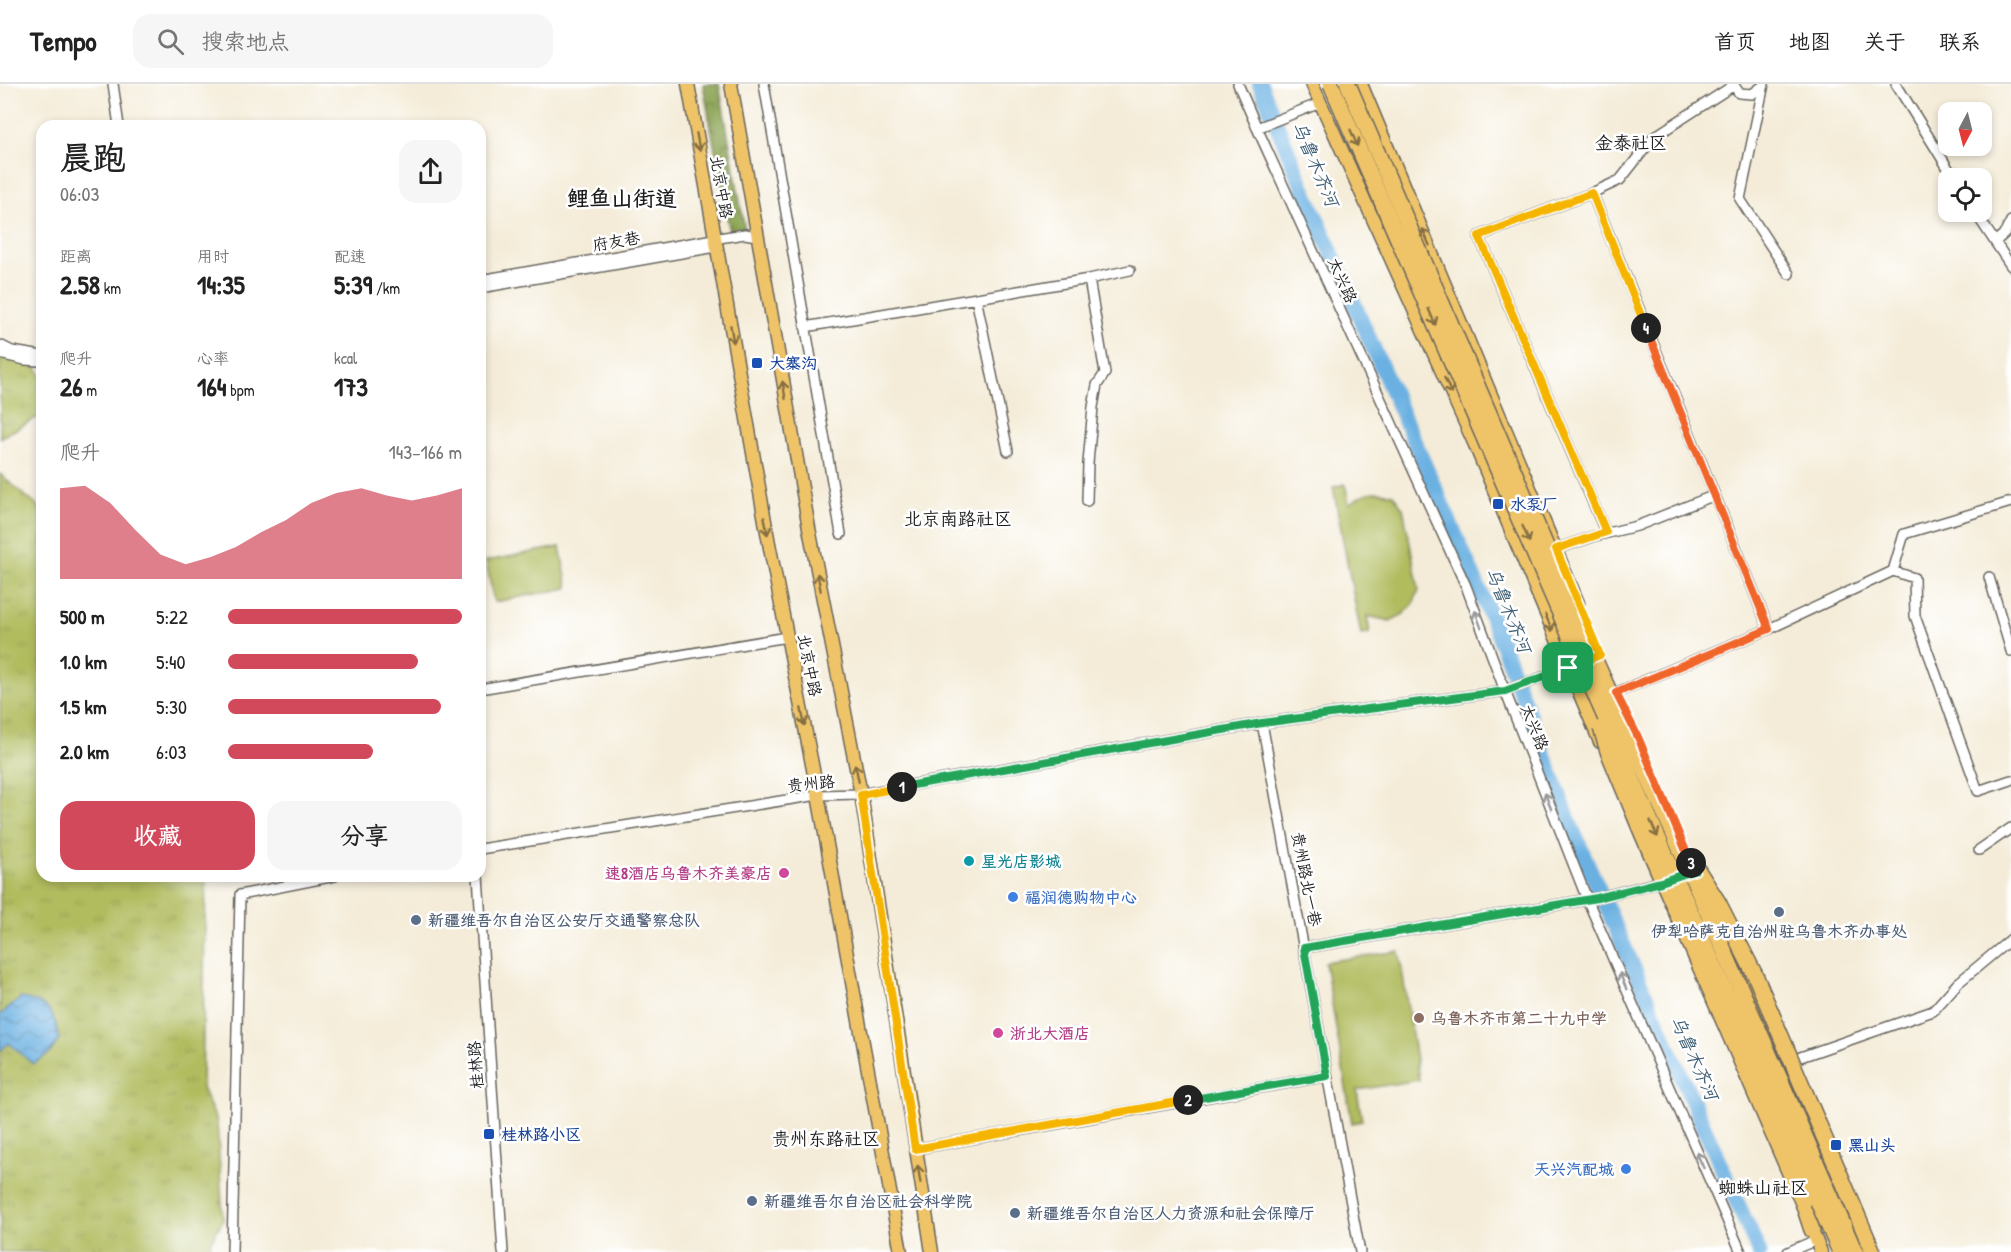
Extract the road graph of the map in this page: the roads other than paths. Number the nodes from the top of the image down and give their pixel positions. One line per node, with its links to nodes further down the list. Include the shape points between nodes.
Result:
1 (113, 84): 13 (street)
2 (688, 84): 21 (main road, 北京中路, one-way to 21)
3 (731, 84): 19 (main road, 北京中路)
4 (764, 84): 29 (street)
5 (1238, 84): 14 (street, 太兴路)
6 (1312, 84): 12 (main road)
7 (1331, 84): 51 (highway, one-way to 51, bridge)
8 (1348, 84): 56 (highway, bridge, via 1588,645)
9 (1361, 84): 40 (main road, one-way to 9)
10 (1896, 84): 15 (street)
11 (1764, 85): 16 (street, via 1752,94 1739,93 1734,85 1654,137 1620,180); 24 (street, via 1740,199)
12 (1320, 103): 14 (street); 47 (main road, one-way to 47, via 1475,445)
13 (118, 120)
14 (1259, 127): 49 (street, 太兴路, one-way to 14, via 1466,585)
15 (1948, 168)
16 (1592, 193): 35 (street); 38 (street, via 1479,236)
17 (2011, 221): 20 (street)
18 (1982, 222): 20 (street)
19 (757, 236): 21 (street, 府友巷, via 745,234); 55 (main road, 北京中路, one-way to 19)
20 (1995, 242): 22 (street)
21 (716, 243): 25 (street, 府友巷); 27 (street, 府友巷); 44 (main road, 北京中路, one-way to 44)
22 (2011, 266)
23 (1130, 270): 26 (street)
24 (1789, 274)
25 (486, 279)
26 (1089, 279): 28 (street); 36 (street, via 1105,373 1097,385 1093,407)
27 (486, 287)
28 (976, 298): 29 (street); 34 (street)
29 (805, 327): 39 (street)
30 (0, 345): 32 (street)
31 (0, 354): 33 (street)
32 (36, 355)
33 (36, 361)
34 (1008, 451)
35 (1715, 495): 38 (street, via 1637,526); 43 (street)
36 (1087, 501)
37 (2011, 502): 41 (street, via 1904,534)
38 (1606, 532): 40 (street)
39 (841, 534)
40 (1556, 549): 46 (main road)
41 (1893, 571): 43 (street); 53 (street, via 1914,578 1915,616 1978,790)
42 (1989, 577): 45 (street)
43 (1769, 629): 50 (street)
44 (787, 637): 48 (street); 54 (main road, 北京中路, one-way to 54)
45 (2011, 651)
46 (1600, 655): 47 (street, 贵州路); 50 (main road)
47 (1568, 668): 49 (street, 贵州路); 51 (main road)
48 (486, 688)
49 (1507, 690): 52 (street, 贵州路); 64 (street, 太兴路, one-way to 49)
50 (1616, 693): 51 (street); 60 (main road)
51 (1591, 703): 63 (main road); 70 (highway, bridge); 79 (highway, one-way to 79, bridge)
52 (1262, 723): 55 (street, 贵州路); 66 (street, 贵州路北一巷)
53 (2011, 780)
54 (818, 795): 55 (street, 贵州路); 58 (street, 贵州路); 73 (main road, 北京中路)
55 (861, 795): 69 (main road, 北京中路)
56 (1671, 828): 80 (highway, bridge); 82 (highway, bridge, via 1718,902 1755,975)
57 (2011, 828): 59 (street)
58 (486, 848)
59 (1979, 850)
60 (1695, 870): 63 (street); 67 (main road)
61 (294, 882): 71 (street, via 240,895)
62 (477, 882): 72 (street, 桂林路)
63 (1661, 882): 64 (street); 70 (main road)
64 (1592, 899): 66 (street); 76 (street, 太兴路, one-way to 64)
65 (2011, 939): 67 (street, via 1958,983 1933,1011)
66 (1304, 948): 68 (street, 贵州路北一巷)
67 (1784, 1062): 81 (main road)
68 (1327, 1076): 69 (street); 75 (street, 贵州路北一巷)
69 (915, 1149): 74 (main road, 北京中路, one-way to 69)
70 (1814, 1235): 77 (street); 78 (main road)
71 (232, 1252)
72 (503, 1252)
73 (902, 1252)
74 (932, 1252)
75 (1360, 1252)
76 (1741, 1252)
77 (1788, 1252)
78 (1821, 1252)
79 (1840, 1252)
80 (1855, 1252)
81 (1864, 1252)
82 (1873, 1252)

